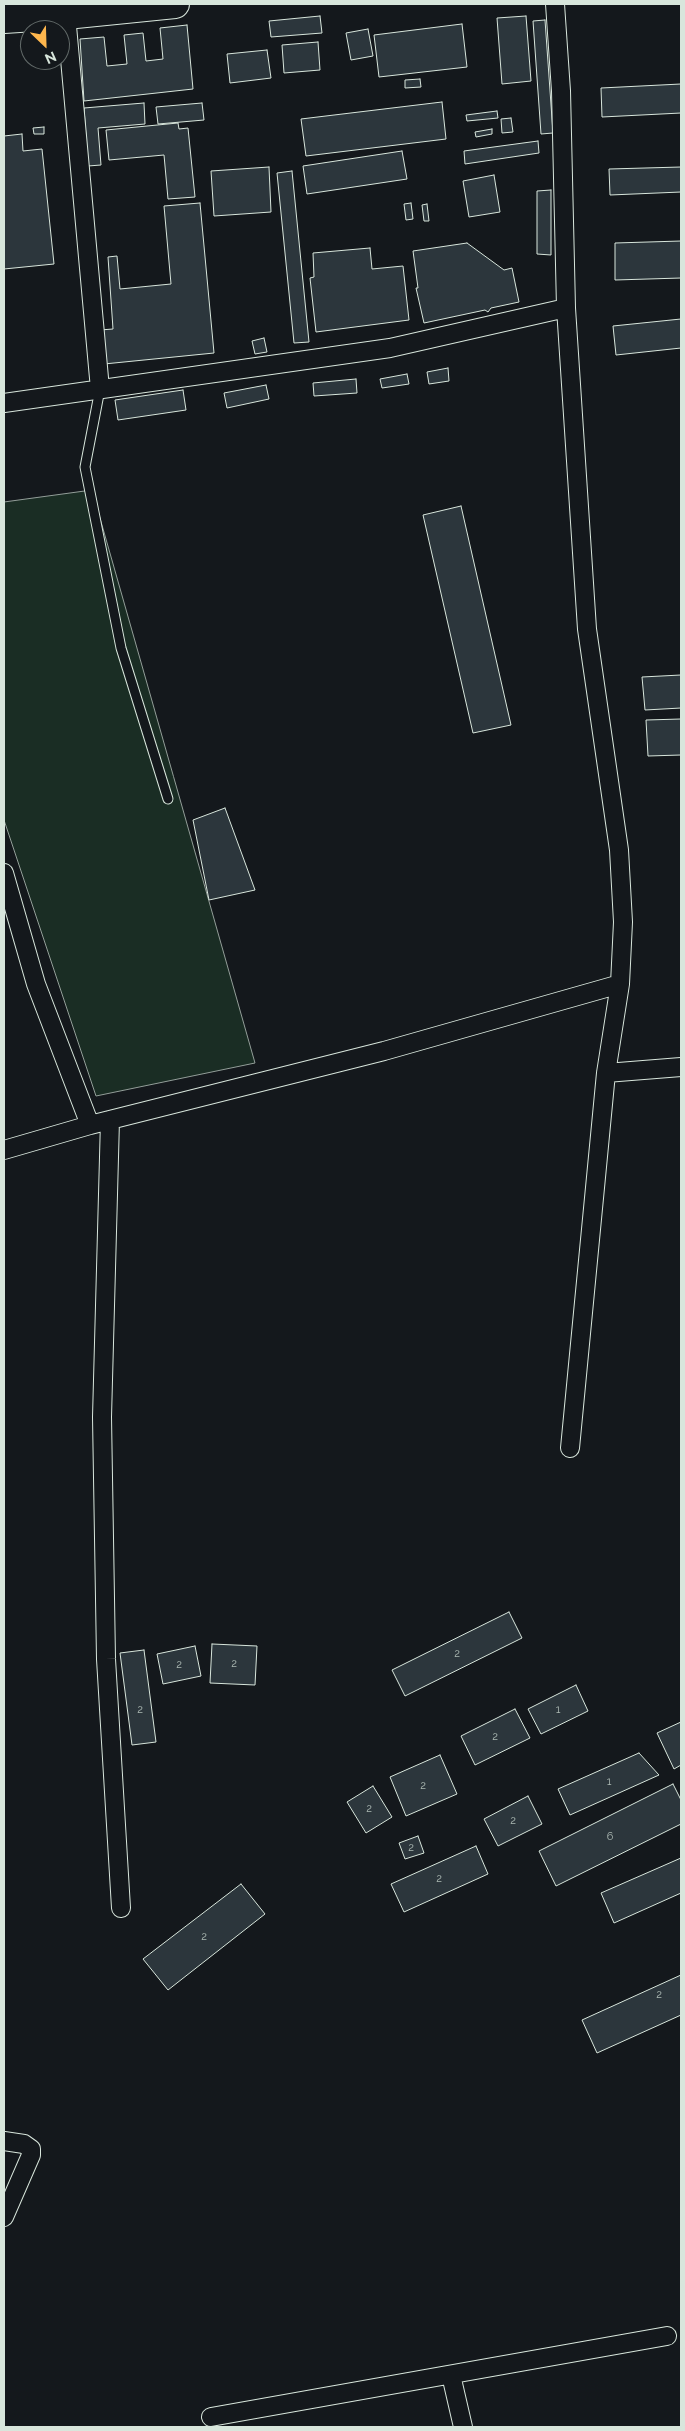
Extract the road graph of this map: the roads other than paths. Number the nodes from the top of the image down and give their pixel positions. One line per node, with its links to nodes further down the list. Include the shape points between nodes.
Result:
1 (170, 4): 2 (main road); 4 (main road)
2 (175, 4)
3 (555, 4): 6 (street, via 561,91)
4 (66, 15): 5 (main road); 7 (street)
5 (4, 18)
6 (566, 308): 7 (street, via 390,348); 11 (street, via 587,630 619,850 624,922)
7 (100, 390): 8 (street); 9 (lane, via 85,467 122,648)
8 (4, 403)
9 (168, 799)
10 (4, 873): 15 (street, via 36,984)
11 (620, 984): 13 (street); 14 (street, via 384,1051)
12 (681, 1067): 13 (street)
13 (606, 1073): 17 (street)
14 (110, 1120): 15 (street); 18 (street, via 103,1466 106,1658)
15 (90, 1125): 16 (street)
16 (4, 1150)
17 (570, 1448)
18 (121, 1908)
19 (4, 2141): 20 (street, via 24,2144 31,2149)
20 (4, 2217)
21 (667, 2336): 22 (street)
22 (451, 2375): 23 (street); 24 (street)
23 (211, 2417)
24 (463, 2427)

